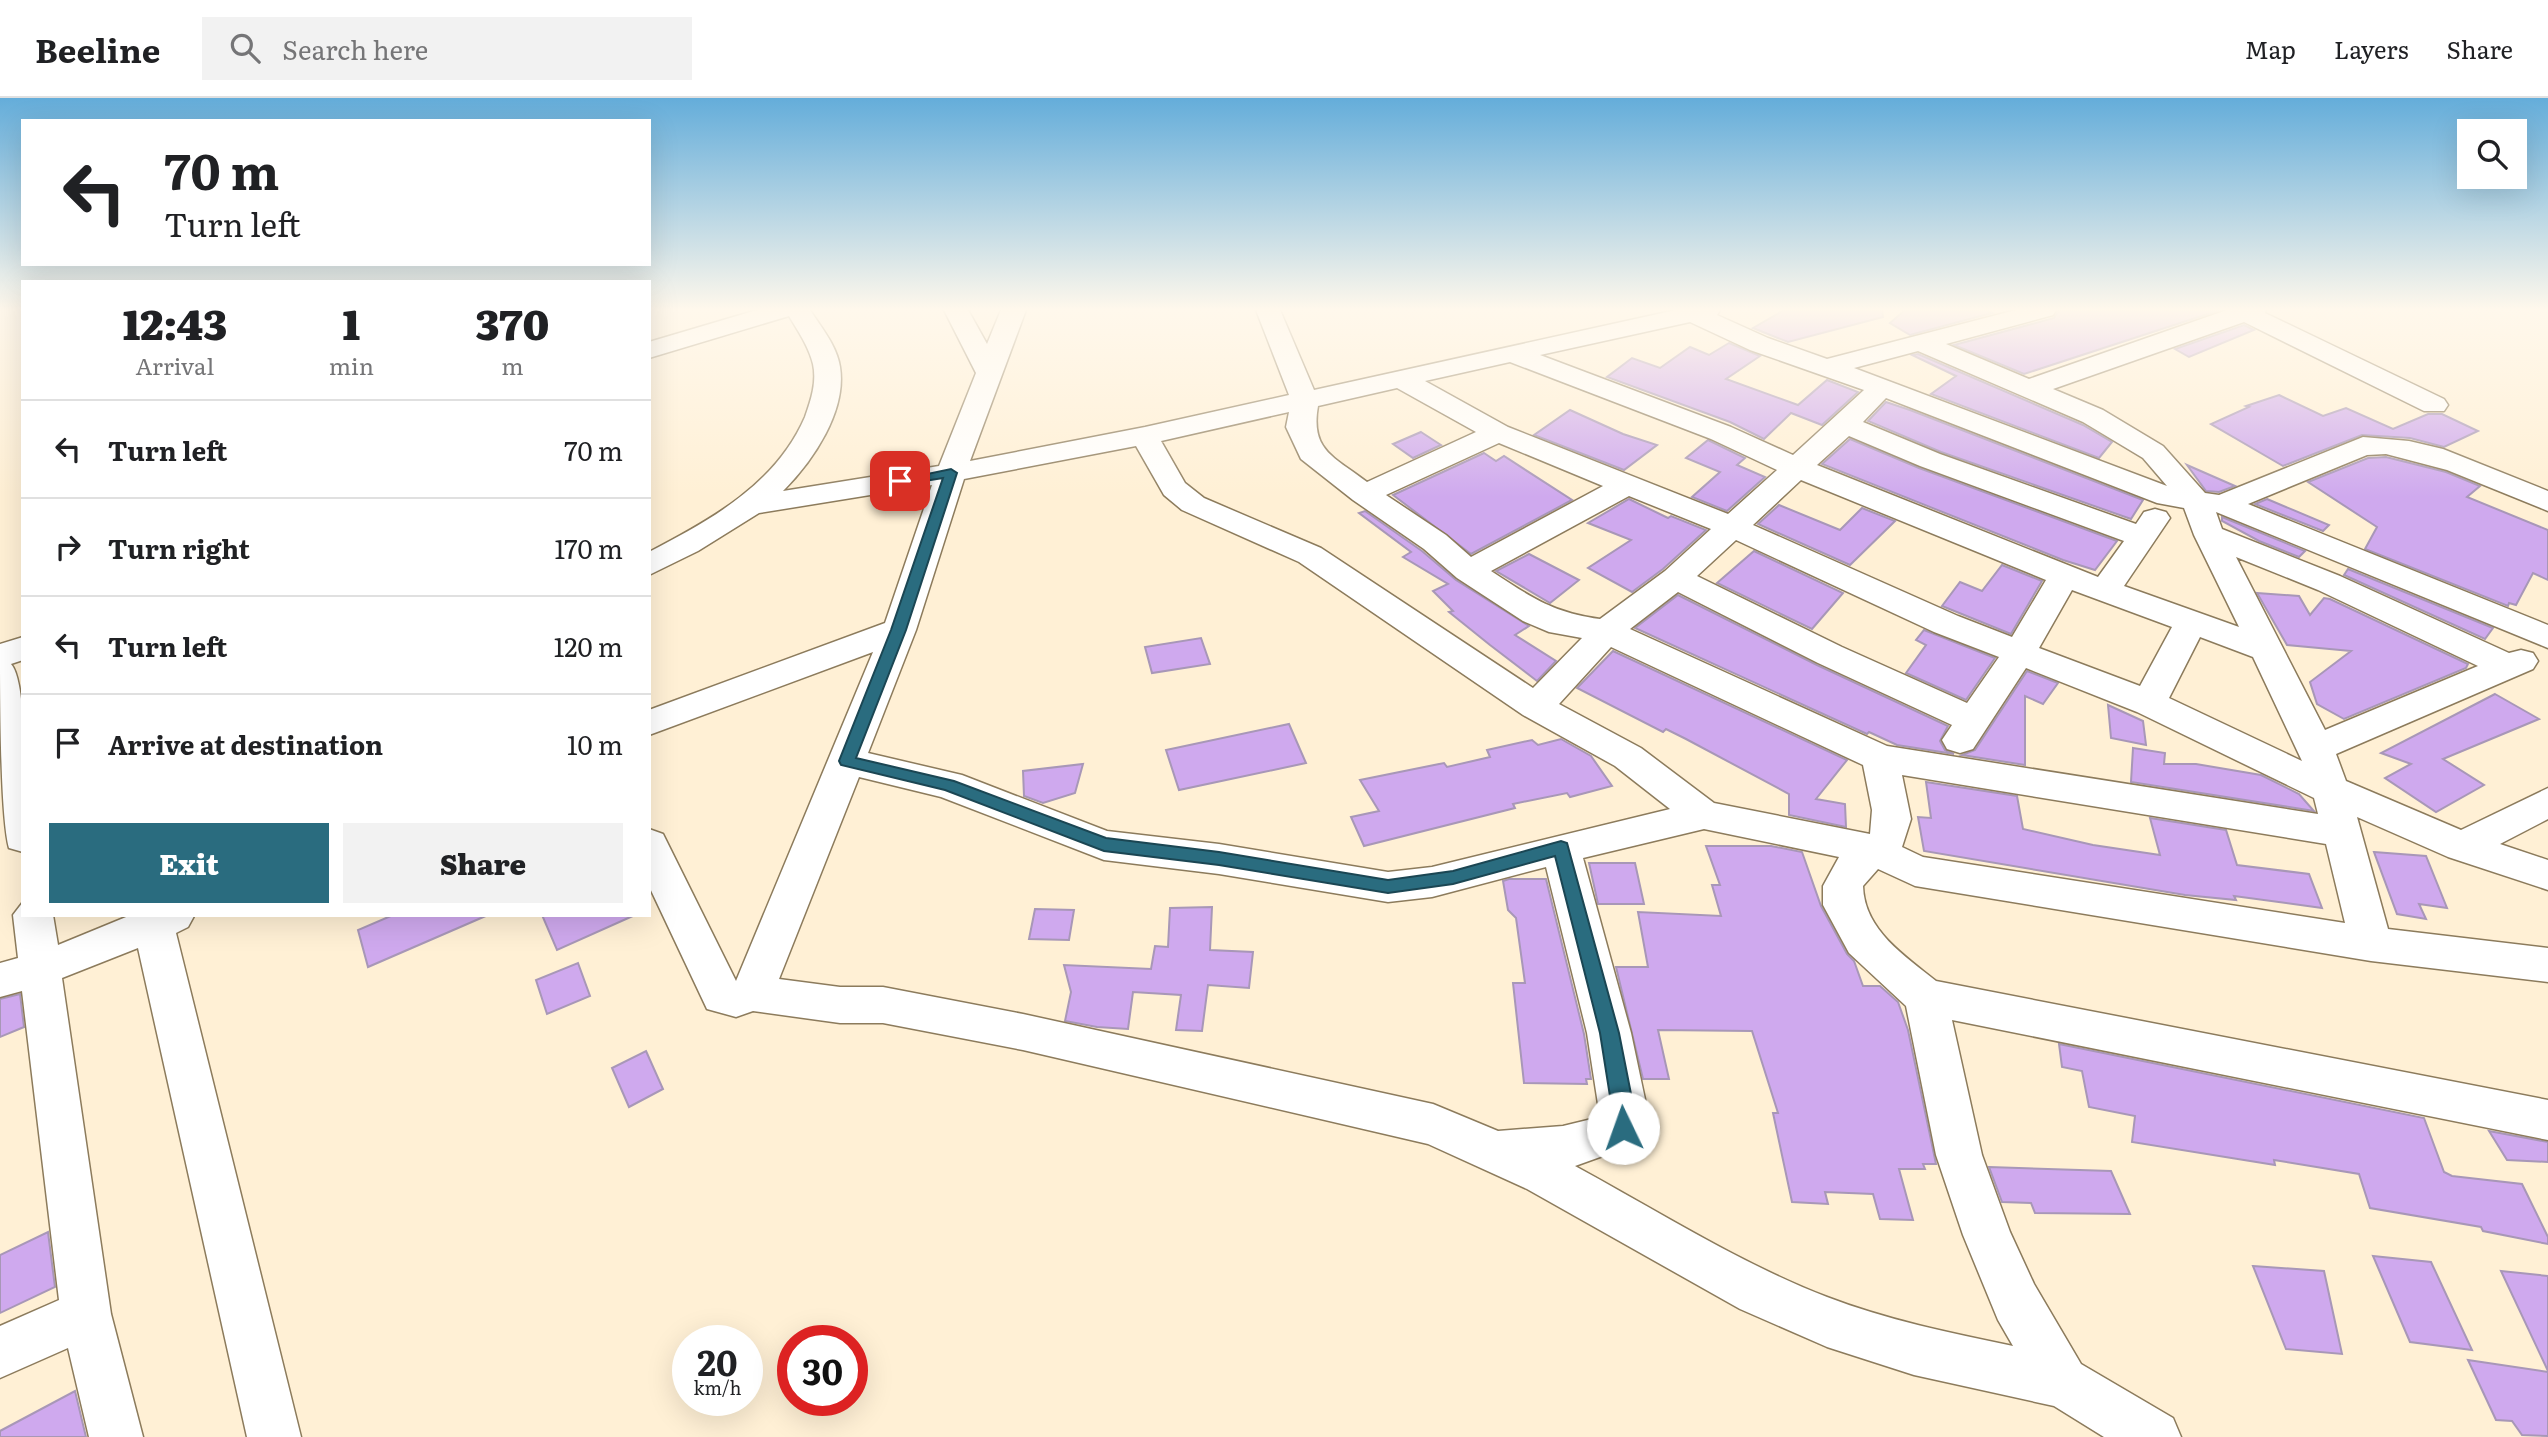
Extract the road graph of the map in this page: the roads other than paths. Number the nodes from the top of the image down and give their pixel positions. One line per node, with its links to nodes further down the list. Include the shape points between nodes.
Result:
1 (827, 372): 23 (street, via 819,420 790,464)
2 (987, 372): 19 (street)
3 (1293, 372): 13 (street)
4 (1430, 372): 10 (street)
5 (1561, 372): 18 (street, via 1721,433)
6 (1842, 372): 11 (street)
7 (1989, 372): 12 (street)
8 (2073, 372): 12 (street)
9 (2370, 372): 14 (street)
10 (1401, 379): 13 (street); 16 (street)
11 (1882, 387): 15 (street); 24 (street)
12 (2027, 389): 24 (street, via 2127,435 2170,468)
13 (1305, 401): 17 (street); 21 (street, via 1300,427 1311,453)
14 (2434, 405)
15 (1846, 424): 18 (street); 26 (street, via 1930,460)
16 (1498, 433): 20 (street); 21 (street)
17 (1145, 436): 19 (street); 44 (street, via 1174,489 1193,503 1310,555)
18 (1797, 468): 25 (street); 29 (street)
19 (951, 473): 23 (street); 33 (street)
20 (1627, 485): 25 (street); 28 (street)
21 (1364, 494): 28 (street)
22 (2548, 502): 24 (street, via 2434,456 2381,444 2362,446)
23 (750, 505): 27 (street)
24 (2199, 509): 26 (street); 35 (street); 37 (street); 41 (street, via 2329,583)
25 (1730, 526): 30 (street); 39 (street)
26 (2143, 537): 31 (street)
27 (651, 564)
28 (1468, 570): 34 (street, via 1535,614 1561,624)
29 (2064, 576): 31 (street); 39 (street)
30 (1676, 578): 34 (street); 45 (street)
31 (2104, 592): 32 (street)
32 (2191, 623): 37 (street); 43 (street)
33 (898, 630): 46 (street); 49 (street)
34 (1606, 631): 44 (street); 48 (street)
35 (2548, 637)
36 (21, 649): 40 (street)
37 (2266, 649): 47 (street)
38 (2548, 649): 41 (street)
39 (2019, 653): 43 (street); 45 (street)
40 (0, 656)
41 (2508, 666): 47 (street)
42 (0, 673): 54 (street)
43 (2149, 703): 51 (street)
44 (1535, 706): 53 (street, via 1628,757)
45 (1973, 720): 50 (street)
46 (651, 722)
47 (2316, 747): 51 (street)
48 (1880, 758): 50 (street); 59 (street, via 1891,829)
49 (846, 761): 58 (street, via 948,785 1104,845 1388,887 1432,882); 66 (street)
50 (1942, 768): 55 (street)
51 (2331, 790): 55 (street); 56 (street)
52 (2548, 802): 56 (street)
53 (1704, 815): 58 (street); 59 (street)
54 (21, 824)
55 (2340, 832): 63 (street)
56 (2462, 847): 60 (street)
57 (651, 848): 66 (street, via 722,996 736,999)
58 (1561, 848): 69 (street, via 1609,1033 1623,1128 1603,1140 1556,1150)
59 (1879, 852): 63 (street, via 1915,871); 67 (street, via 1853,868 1844,901 1852,925 1873,954)
60 (2548, 874)
61 (33, 917): 65 (street)
62 (159, 918): 65 (street); 74 (street)
63 (2371, 944): 64 (street)
64 (2548, 965)
65 (20, 975): 70 (street)
66 (751, 993): 69 (street, via 840,1005 883,1005 1023,1032 1433,1125)
67 (1925, 997): 68 (street); 72 (street, via 1959,1155 1987,1235 2016,1301)
68 (2548, 1120)
69 (1496, 1151): 72 (street, via 1727,1275 1825,1321 1883,1342)
70 (86, 1314): 71 (street); 73 (street)
71 (0, 1352)
72 (2063, 1382): 75 (street)
73 (116, 1437)
74 (274, 1437)
75 (2154, 1437)

